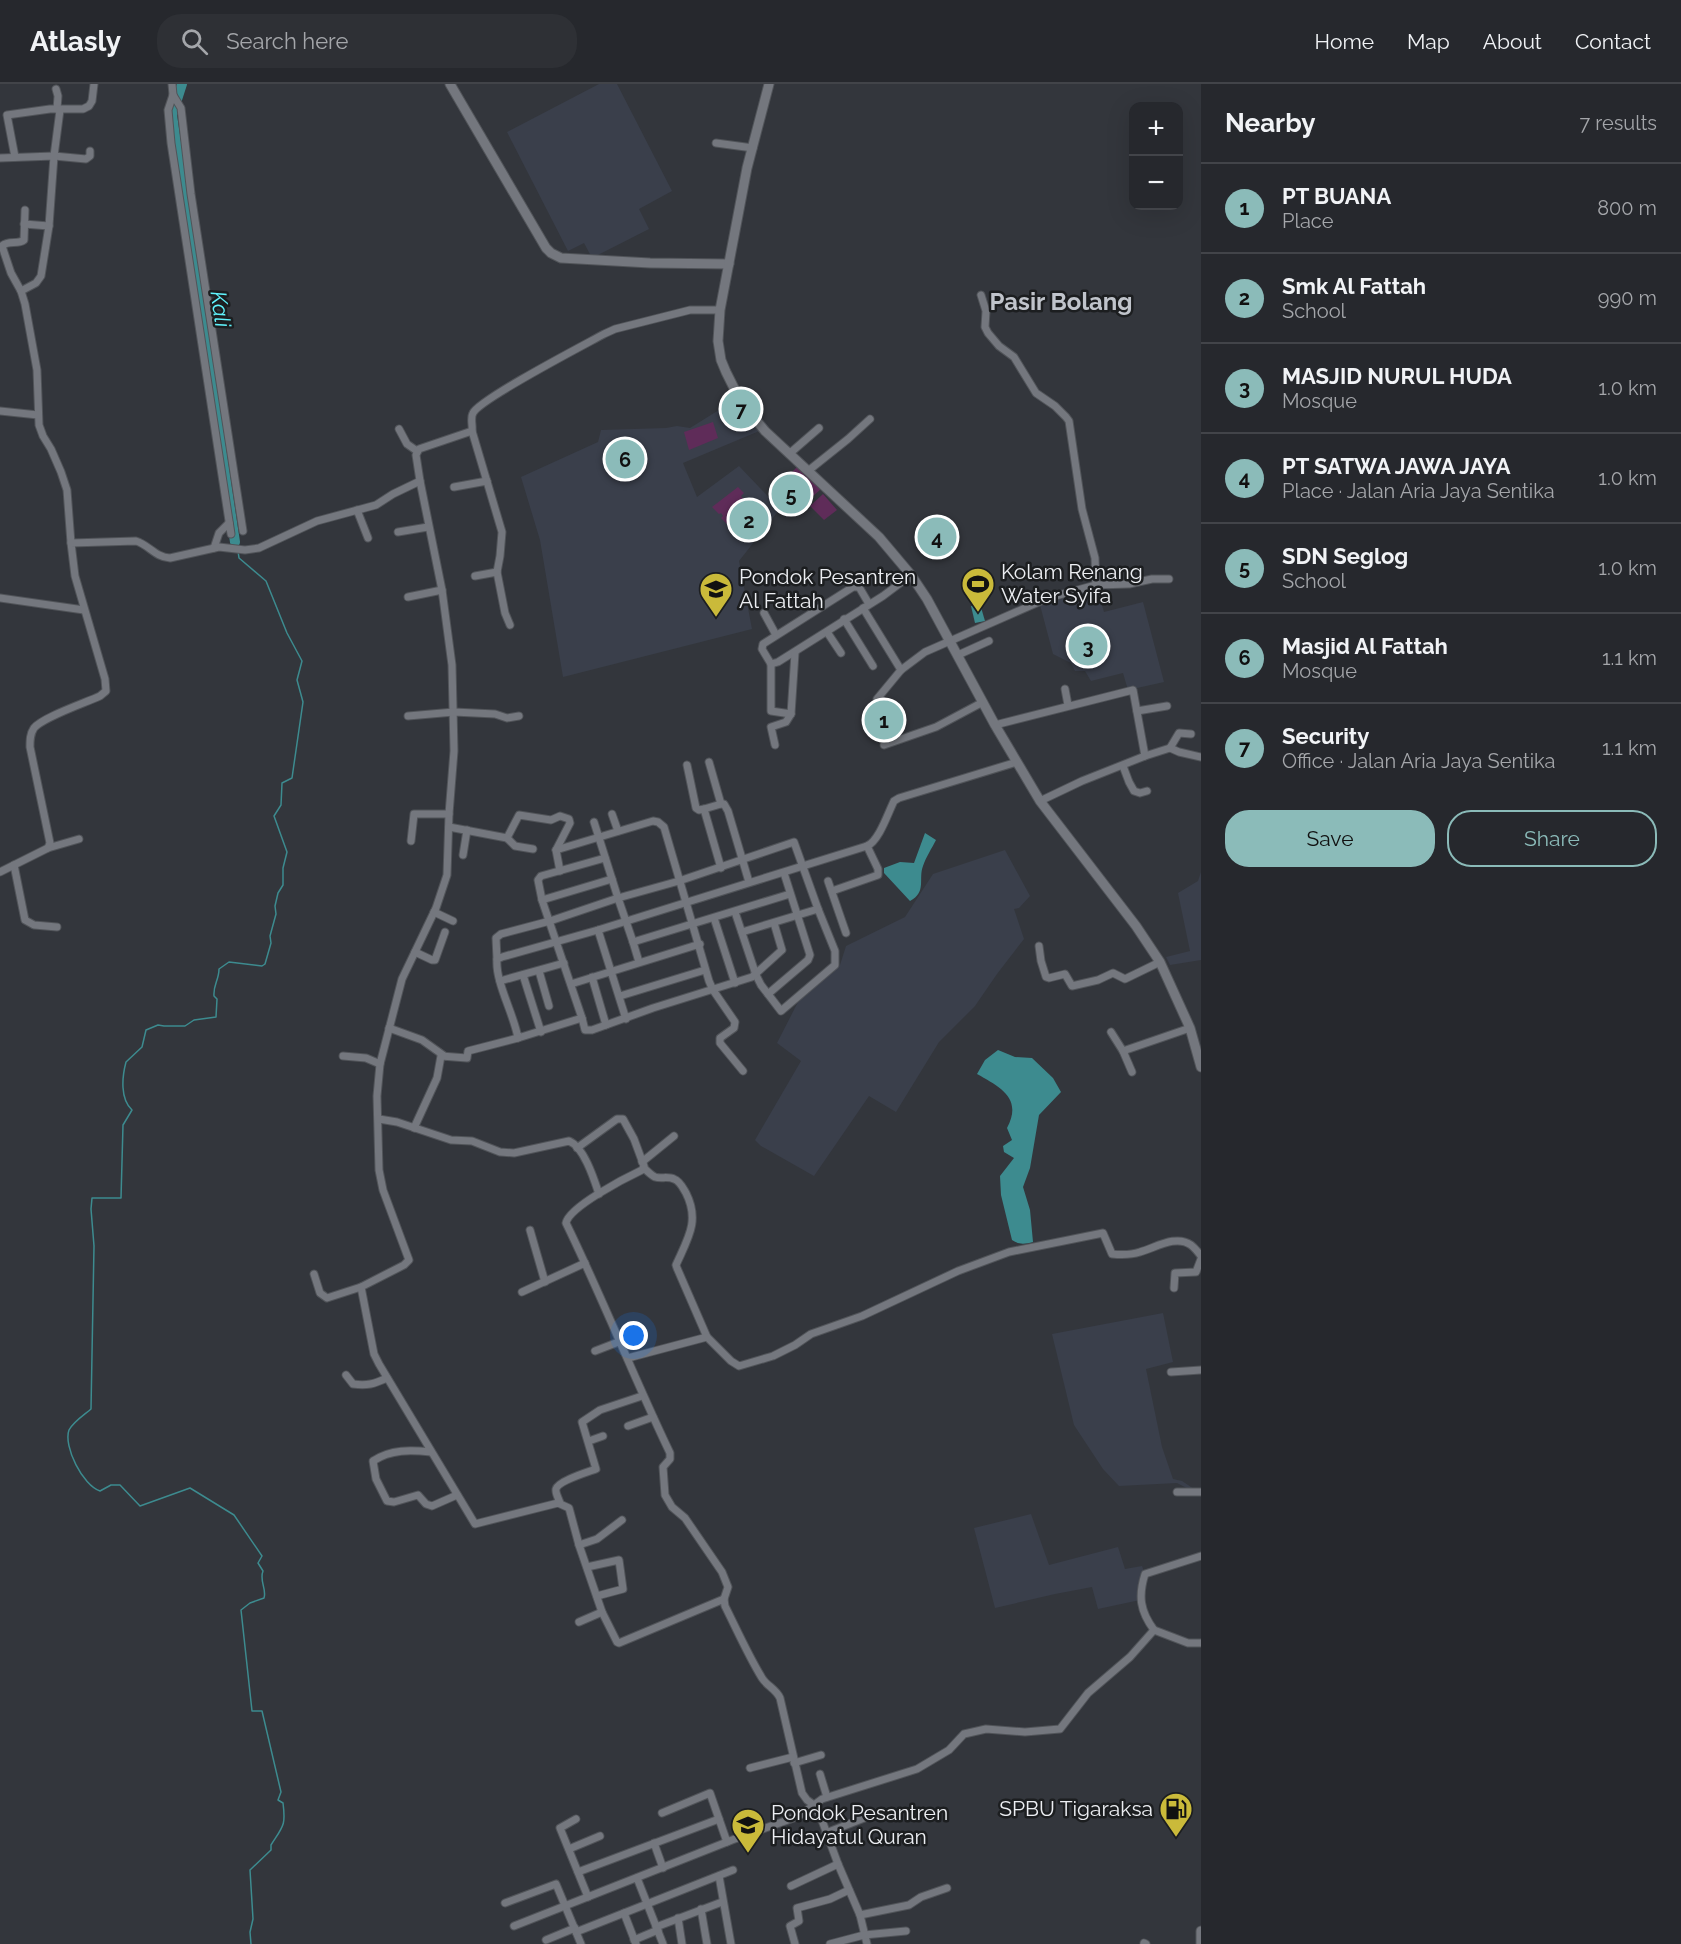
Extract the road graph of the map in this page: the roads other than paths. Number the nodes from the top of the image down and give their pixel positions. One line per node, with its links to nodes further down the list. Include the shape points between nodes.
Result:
1 (94, 84): 7 (street, via 89,106)
2 (172, 84): 6 (street)
3 (450, 84): 18 (street, via 551,253 561,258)
4 (769, 84): 9 (street)
5 (56, 88): 7 (street)
6 (173, 94): 34 (street, via 181,108); 34 (street, via 168,110 171,143)
7 (58, 110): 11 (street); 13 (street, via 7,115)
8 (716, 143): 9 (street)
9 (753, 148): 18 (street)
10 (90, 151): 11 (street, via 86,159)
11 (54, 156): 13 (street); 16 (street)
12 (0, 158): 13 (street)
13 (15, 158)
14 (25, 210): 15 (street)
15 (24, 224): 16 (street); 17 (street, via 22,242)
16 (50, 226): 19 (street, via 41,276)
17 (1, 243): 19 (street)
18 (729, 264): 21 (street)
19 (21, 291): 23 (street, via 37,370)
20 (981, 296): 48 (street, via 988,333 1014,357 1036,393 1069,421 1082,509 1095,558)
21 (720, 310): 27 (street, via 690,310 604,334 477,408 472,416); 29 (street, via 719,349 730,381 750,413)
22 (0, 411): 23 (street)
23 (38, 415): 42 (street, via 67,490)
24 (870, 419): 30 (street)
25 (819, 428): 29 (street)
26 (399, 429): 28 (street, via 407,444)
27 (472, 431): 28 (street); 32 (street)
28 (417, 451): 31 (street)
29 (789, 454): 30 (street)
30 (808, 471): 45 (street, via 879,537)
31 (420, 481): 35 (street, via 376,505); 37 (street)
32 (487, 481): 33 (street); 44 (street, via 501,532)
33 (454, 487)
34 (231, 497): 36 (street); 38 (street)
35 (357, 510): 41 (street); 43 (street, via 316,521 259,548)
36 (229, 523): 40 (street); 43 (street, via 219,533)
37 (428, 527): 39 (street); 49 (street)
38 (243, 531)
39 (398, 532)
40 (231, 534)
41 (368, 538)
42 (71, 543): 43 (street, via 143,543 162,558); 53 (street)
43 (214, 548)
44 (497, 572): 46 (street); 56 (street)
45 (912, 575): 52 (street); 60 (street)
46 (475, 576)
47 (1169, 579): 48 (street)
48 (1096, 585): 60 (street, via 1030,605)
49 (442, 590): 50 (street); 73 (street)
50 (408, 597)
51 (0, 598): 53 (street)
52 (866, 606): 55 (street); 58 (street, via 859,587 853,587); 66 (street)
53 (84, 610): 103 (street, via 106,691 39,724 30,739 50,839)
54 (764, 613): 58 (street)
55 (844, 619): 57 (street); 65 (street)
56 (510, 625)
57 (827, 632): 61 (street); 62 (street)
58 (776, 635): 64 (street, via 762,647)
59 (989, 641): 63 (street)
60 (950, 642): 63 (street); 66 (street, via 925,652)
61 (795, 653): 64 (street); 74 (street)
62 (841, 653)
63 (957, 655): 69 (street)
64 (771, 664): 74 (street, via 771,711)
65 (873, 666)
66 (902, 670): 68 (street)
67 (1065, 688): 70 (street)
68 (877, 699)
69 (983, 702): 77 (street); 80 (street, via 936,727)
70 (1068, 705): 72 (street, via 1132,690); 77 (street)
71 (1167, 706): 72 (street)
72 (1137, 711): 82 (street)
73 (454, 712): 75 (street); 76 (street); 92 (street)
74 (790, 714): 79 (street, via 786,722 771,728)
75 (408, 716)
76 (519, 716)
77 (995, 725): 85 (street)
78 (1191, 734): 81 (street, via 1179,733)
79 (775, 745)
80 (884, 745)
81 (1170, 748): 82 (street); 83 (street)
82 (1146, 756): 87 (street)
83 (1201, 757)
84 (709, 762): 90 (street)
85 (1017, 762): 89 (street); 102 (street, via 899,798 877,838)
86 (687, 765): 91 (street, via 696,808)
87 (1123, 766): 88 (street, via 1134,791); 89 (street)
88 (1147, 791)
89 (1040, 801): 146 (street)
90 (721, 804): 91 (street); 108 (street, via 728,811)
91 (704, 809): 111 (street)
92 (449, 814): 95 (street); 101 (street, via 414,814)
93 (612, 814): 97 (street)
94 (594, 822): 99 (street)
95 (449, 827): 96 (street); 125 (street, via 447,875)
96 (467, 830): 98 (street); 106 (street)
97 (618, 831): 99 (street); 117 (street, via 653,820 658,822 664,827)
98 (507, 838): 104 (street, via 515,846); 105 (street, via 519,815 551,820 563,817 570,823)
99 (597, 838): 105 (street); 107 (street)
100 (79, 839): 103 (street)
101 (411, 841)
102 (867, 846): 110 (street); 119 (street, via 878,875)
103 (48, 848): 109 (street)
104 (532, 849)
105 (556, 850): 112 (street)
106 (463, 855)
107 (605, 858): 112 (street); 115 (street)
108 (743, 860): 110 (street, via 794,843); 111 (street); 118 (street)
109 (14, 865): 113 (street); 134 (street, via 25,920)
110 (803, 866): 114 (street); 124 (street)
111 (721, 868): 117 (street)
112 (560, 871): 122 (street, via 538,880)
113 (0, 872)
114 (784, 873): 118 (street); 120 (street)
115 (612, 879): 121 (street); 122 (street)
116 (828, 880): 119 (street)
117 (679, 881): 121 (street); 123 (street)
118 (749, 882): 123 (street)
119 (832, 891): 138 (street)
120 (790, 894): 126 (street); 127 (street)
121 (618, 898): 130 (street); 131 (street)
122 (542, 900): 130 (street)
123 (687, 903): 131 (street); 133 (street)
124 (818, 909): 127 (street); 158 (street, via 835,951 835,965 783,1011)
125 (434, 912): 129 (street); 143 (street)
126 (735, 912): 128 (street); 137 (street)
127 (797, 916): 132 (street); 158 (street, via 809,958)
128 (714, 918): 133 (street); 155 (street)
129 (453, 921)
130 (550, 921): 139 (street); 144 (street, via 498,936)
131 (625, 921): 135 (street); 140 (street)
132 (774, 923): 137 (street); 152 (street, via 782,950)
133 (693, 924): 140 (street); 141 (street)
134 (57, 927)
135 (598, 930): 139 (street); 150 (street)
136 (445, 932): 143 (street, via 435,960)
137 (742, 932): 152 (street)
138 (846, 933)
139 (557, 941): 144 (street); 147 (street)
140 (633, 942): 145 (street)
141 (700, 944): 145 (street); 148 (street)
142 (1039, 946): 146 (street, via 1046,977 1065,974 1072,986 1113,973 1125,980)
143 (414, 952): 164 (street)
144 (497, 959): 154 (street)
145 (639, 962): 150 (street)
146 (1160, 962): 165 (street)
147 (564, 963): 149 (street); 156 (street)
148 (705, 969): 157 (street); 159 (street)
149 (539, 971): 151 (street); 160 (street)
150 (612, 971): 153 (street); 159 (street)
151 (524, 975): 154 (street); 166 (street)
152 (756, 975): 155 (street); 158 (street)
153 (592, 976): 156 (street); 163 (street)
154 (500, 981): 168 (street)
155 (735, 983): 157 (street)
156 (571, 984): 161 (street)
157 (713, 990): 162 (street); 175 (street, via 735,1022 720,1043)
158 (768, 994)
159 (620, 996): 162 (street)
160 (549, 1006)
161 (582, 1018): 163 (street, via 587,1031); 166 (street)
162 (626, 1019): 163 (street)
163 (606, 1025)
164 (389, 1028): 171 (street, via 422,1040); 173 (street)
165 (1190, 1028): 169 (street); 170 (street)
166 (541, 1032): 168 (street)
167 (1111, 1032): 170 (street)
168 (518, 1038): 171 (street, via 468,1051 466,1058)
169 (1198, 1046): 174 (street)
170 (1123, 1052): 176 (street)
171 (443, 1055): 178 (street)
172 (343, 1056): 173 (street)
173 (380, 1064): 177 (street)
174 (1201, 1067)
175 (743, 1071)
176 (1132, 1072)
177 (379, 1119): 178 (street); 188 (street, via 377,1153 383,1190 409,1260)
178 (414, 1128): 180 (street, via 451,1140 472,1141 500,1152 514,1153 569,1141)
179 (674, 1136): 181 (street)
180 (577, 1148): 181 (street, via 619,1118 628,1126); 182 (street)
181 (643, 1165): 182 (street); 191 (street, via 656,1177 676,1180 691,1204 694,1218 676,1264)
182 (599, 1194): 185 (street, via 566,1219)
183 (530, 1230): 187 (street)
184 (1201, 1257): 189 (street, via 1196,1272 1175,1273); 191 (street, via 1190,1244 1181,1242 1137,1253 1112,1254 1103,1233 1009,1252 977,1263 747,1365 731,1361)
185 (585, 1263): 187 (street); 192 (street)
186 (314, 1274): 188 (street, via 320,1293 327,1298)
187 (545, 1282): 190 (street)
188 (361, 1287): 198 (street, via 374,1354)
189 (1174, 1288)
190 (522, 1292)
191 (707, 1337): 194 (street)
192 (621, 1341): 193 (street); 194 (street)
193 (595, 1351)
194 (628, 1358): 199 (street)
195 (1201, 1370): 196 (street)
196 (1171, 1372)
197 (346, 1375): 198 (street, via 353,1384 365,1386)
198 (387, 1378): 204 (street)
199 (642, 1396): 200 (street); 203 (street, via 593,1413 582,1422)
200 (653, 1417): 201 (street); 214 (street, via 670,1453 663,1467 664,1495 722,1572 728,1587)
201 (628, 1426)
202 (603, 1436): 203 (street)
203 (589, 1440): 208 (street, via 596,1469 557,1486)
204 (431, 1452): 207 (street); 207 (street, via 404,1450 373,1461 376,1479 387,1501 418,1495 432,1506)
205 (1177, 1492): 206 (street)
206 (1201, 1492)
207 (457, 1495): 208 (street, via 478,1524)
208 (560, 1503): 210 (street, via 569,1508)
209 (621, 1520): 210 (street, via 597,1539)
210 (579, 1545): 212 (street)
211 (1201, 1556): 217 (street, via 1145,1574 1140,1602)
212 (587, 1567): 213 (street); 213 (street, via 619,1560 623,1589)
213 (597, 1596): 215 (street)
214 (724, 1599): 215 (street, via 619,1643); 220 (street, via 749,1657 764,1681 778,1693)
215 (602, 1612): 216 (street)
216 (579, 1622)
217 (1154, 1630): 218 (street, via 1188,1643); 223 (street, via 1088,1693 1060,1729 968,1732 949,1750 917,1769)
218 (1201, 1643)
219 (821, 1755): 220 (street)
220 (794, 1760): 221 (street); 224 (street, via 802,1793)
221 (750, 1768)
222 (820, 1774): 223 (street)
223 (827, 1797): 224 (street)
224 (814, 1805): 229 (street); 231 (street, via 799,1816)
225 (662, 1813): 228 (street, via 711,1794)
226 (877, 1813): 229 (street)
227 (576, 1819): 233 (street, via 560,1826)
228 (719, 1819): 231 (street); 232 (street)
229 (826, 1833): 234 (street)
230 (600, 1836): 233 (street)
231 (727, 1842): 235 (street)
232 (654, 1843): 235 (street); 237 (street)
233 (569, 1849): 237 (street)
234 (838, 1864): 240 (street); 242 (street)
235 (663, 1868): 239 (street)
236 (734, 1870): 238 (street)
237 (578, 1872): 243 (street)
238 (719, 1876): 244 (street); 246 (street)
239 (637, 1878): 243 (street); 246 (street)
240 (791, 1886)
241 (947, 1888): 250 (street, via 909,1905)
242 (849, 1890): 250 (street); 265 (street, via 796,1909 799,1921 790,1926)
243 (588, 1897): 247 (street)
244 (722, 1902): 248 (street); 264 (street)
245 (505, 1903): 247 (street, via 556,1884)
246 (647, 1904): 249 (street); 253 (street)
247 (566, 1906): 252 (street); 254 (street)
248 (701, 1909): 251 (street); 263 (street)
249 (624, 1913): 254 (street); 259 (street)
250 (860, 1916): 257 (street)
251 (678, 1918): 253 (street); 262 (street)
252 (513, 1926)
253 (657, 1929): 259 (street); 261 (street)
254 (576, 1930): 258 (street); 260 (street)
255 (906, 1931): 257 (street)
256 (1201, 1931): 268 (street)
257 (864, 1935): 266 (street); 267 (street)
258 (546, 1940)
259 (635, 1942)
260 (581, 1944)
261 (663, 1944)
262 (682, 1944)
263 (707, 1944)
264 (730, 1944)
265 (795, 1944)
266 (830, 1944)
267 (867, 1944)
268 (1200, 1944)

